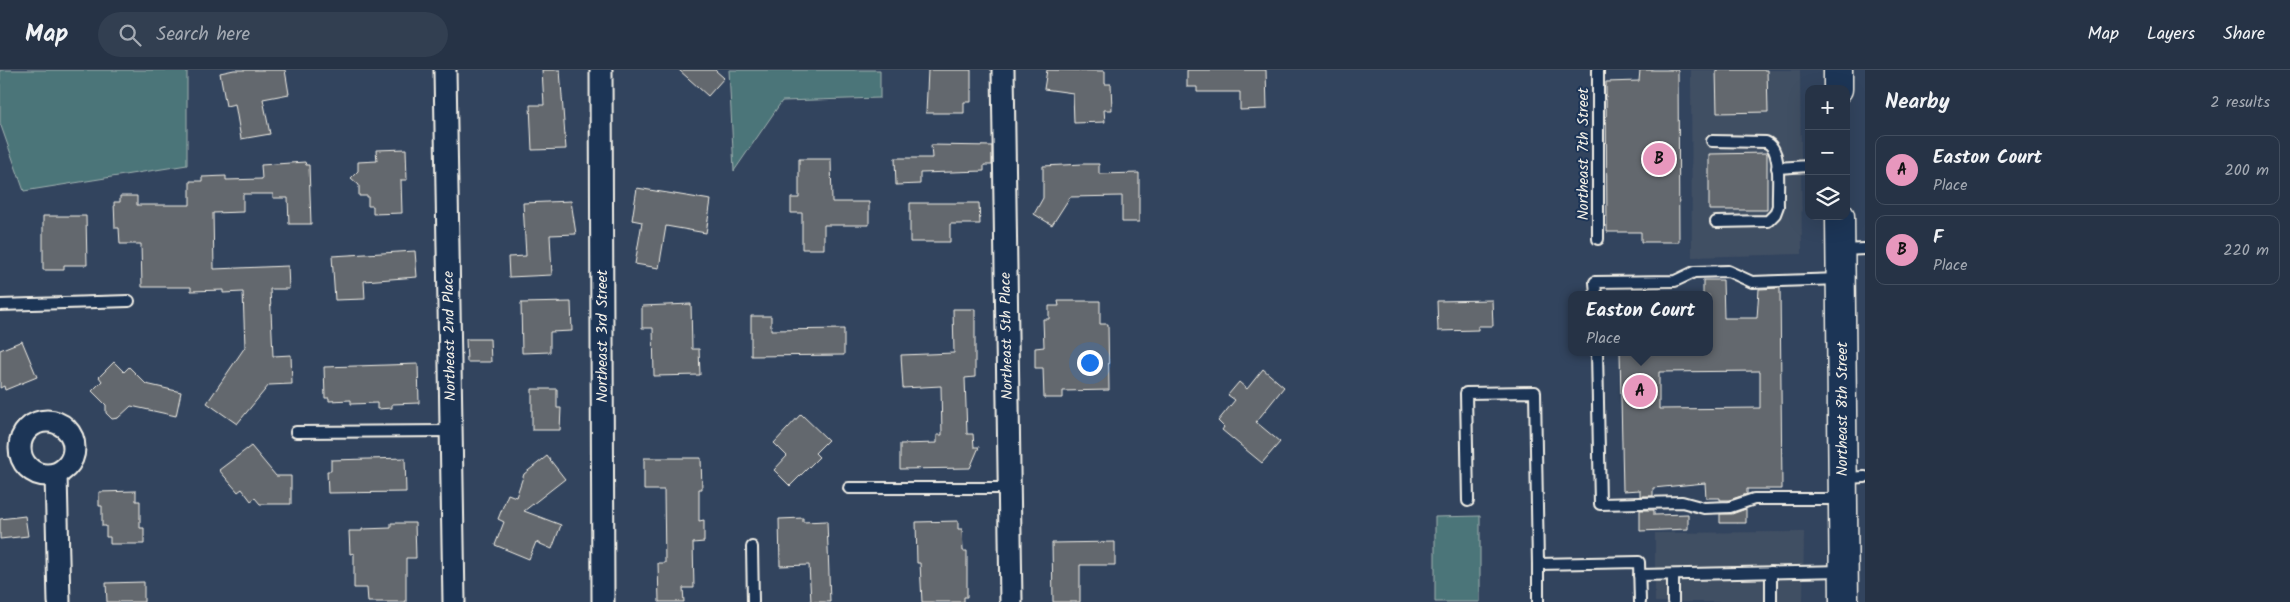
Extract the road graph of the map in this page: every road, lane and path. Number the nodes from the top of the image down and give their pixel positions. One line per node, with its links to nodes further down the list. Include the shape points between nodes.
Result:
1 (444, 70): 19 (street, Northeast 2nd Place)
2 (601, 70): 34 (street, Northeast 3rd Street)
3 (1003, 70): 24 (street, Northeast 5th Place)
4 (1598, 70): 12 (lane, Northeast 7th Street)
5 (1838, 70): 6 (main road)
6 (1838, 85)
7 (1712, 141): 9 (lane, via 1772,144 1777,153)
8 (1805, 166): 9 (lane)
9 (1777, 168): 11 (lane, via 1778,206 1768,221)
10 (1842, 220): 13 (main road, Northeast 8th Street)
11 (1716, 222)
12 (1598, 239)
13 (1853, 250): 14 (main road, Northeast 8th Street)
14 (1841, 279): 15 (lane, via 1752,282 1728,272 1694,272 1675,281 1596,282); 22 (main road, Northeast 8th Street)
15 (1596, 291)
16 (129, 301): 17 (lane)
17 (0, 305)
18 (1597, 356): 22 (lane, via 1600,504 1682,502 1704,508 1730,507 1754,499)
19 (451, 430): 20 (lane); 33 (street, Northeast 2nd Place)
20 (296, 432)
21 (56, 474): 32 (street)
22 (1850, 485): 28 (main road, Northeast 8th Street)
23 (849, 488): 24 (lane)
24 (1009, 488): 36 (street, Northeast 5th Place)
25 (1468, 501): 27 (lane, via 1466,393 1535,392)
26 (752, 547): 35 (lane)
27 (1538, 564): 31 (lane, via 1639,562); 37 (lane)
28 (1843, 571): 29 (lane); 41 (main road, Northeast 8th Street)
29 (1771, 572): 30 (lane); 40 (lane)
30 (1673, 575): 31 (lane); 39 (lane)
31 (1639, 576): 38 (lane)
32 (59, 602)
33 (454, 602)
34 (603, 602)
35 (753, 602)
36 (1011, 602)
37 (1538, 602)
38 (1640, 602)
39 (1674, 602)
40 (1771, 602)
41 (1844, 602)

